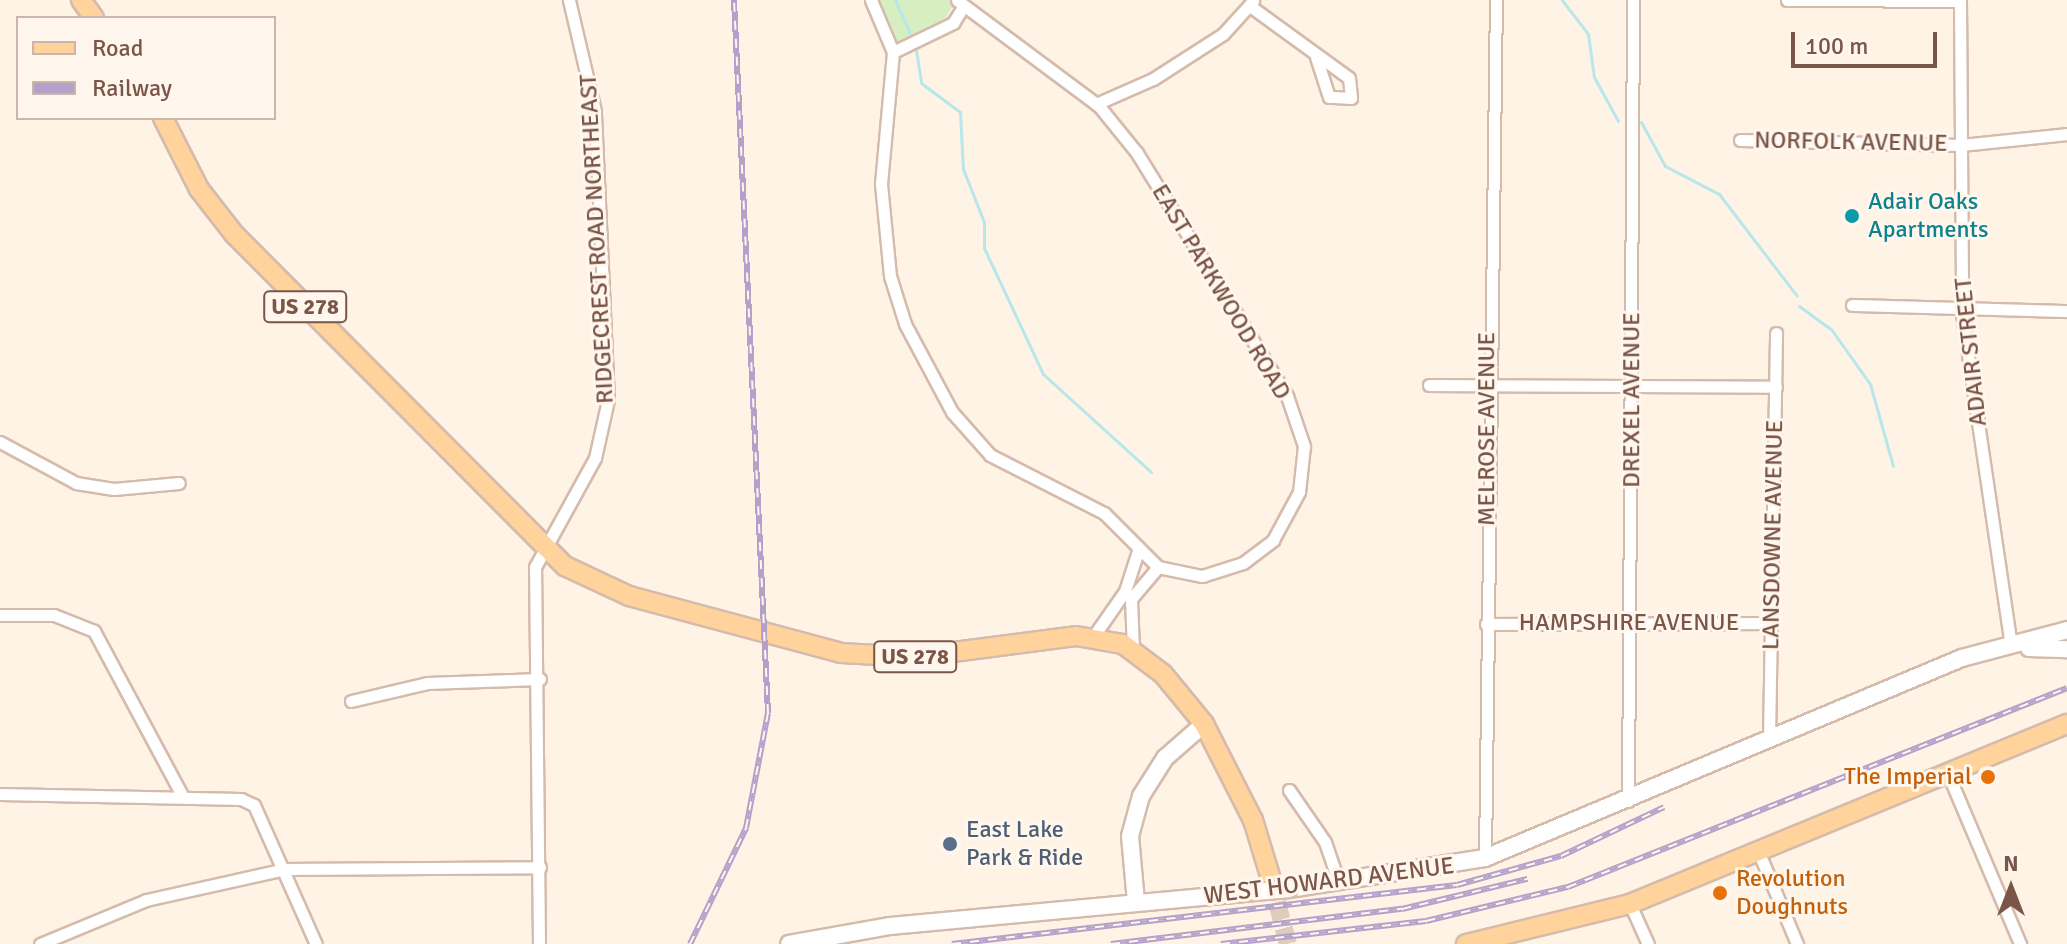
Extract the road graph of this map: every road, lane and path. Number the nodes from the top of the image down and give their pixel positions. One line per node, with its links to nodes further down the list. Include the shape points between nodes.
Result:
1 (569, 0): 26 (street, RIDGECREST ROAD NORTHEAST, via 595,111 608,400 595,458)
2 (871, 0): 9 (street)
3 (1496, 0): 20 (street, MELROSE AVENUE)
4 (1633, 0): 22 (street, DREXEL AVENUE)
5 (1787, 0): 6 (street)
6 (1960, 1): 15 (street, ADAIR STREET)
7 (1251, 3): 10 (street); 11 (street, via 1223,34 1153,79)
8 (960, 4): 9 (street, via 953,23); 11 (street, EAST PARKWOOD ROAD)
9 (893, 52): 27 (street, via 881,184 884,242 897,302 930,379 990,455 1104,513)
10 (1316, 57)
11 (1096, 104): 28 (street, EAST PARKWOOD ROAD, via 1137,153 1264,353 1304,446 1299,492 1264,549 1202,576)
12 (164, 120): 26 (main road, US 278, via 199,189 234,234)
13 (2067, 134): 15 (street, NORFOLK AVENUE)
14 (1740, 140): 15 (street, NORFOLK AVENUE)
15 (1961, 145): 17 (street, ADAIR STREET)
16 (1852, 305): 17 (street)
17 (1962, 309): 18 (street); 35 (street, ADAIR STREET)
18 (2067, 311)
19 (1776, 333): 23 (street, LANSDOWNE AVENUE)
20 (1487, 384): 21 (street); 22 (street); 32 (street, MELROSE AVENUE)
21 (1429, 385)
22 (1632, 386): 23 (street); 30 (street, DREXEL AVENUE)
23 (1776, 387): 31 (street, LANSDOWNE AVENUE)
24 (0, 442): 25 (street, via 76,483 114,489)
25 (179, 483)
26 (541, 547): 34 (main road, US 278, via 611,590 841,653 915,657); 38 (street, RIDGECREST ROAD NORTHEAST, via 535,567)
27 (1138, 551): 28 (street); 34 (street, via 1125,591)
28 (1158, 567): 36 (street, via 1131,599)
29 (0, 615): 46 (street, via 54,615 94,631)
30 (1630, 623): 31 (street, HAMPSHIRE AVENUE); 32 (street, HAMPSHIRE AVENUE); 47 (street, DREXEL AVENUE)
31 (1772, 623): 42 (street, LANSDOWNE AVENUE)
32 (1486, 624): 49 (street, MELROSE AVENUE)
33 (2067, 630): 35 (main road, WEST HOWARD AVENUE)
34 (1093, 637): 36 (main road, US 278)
35 (2011, 645): 37 (main road); 42 (main road, WEST HOWARD AVENUE)
36 (1133, 649): 40 (main road, US 278)
37 (2067, 649)
38 (540, 679): 39 (street, via 427,683); 50 (street, RIDGECREST ROAD NORTHEAST)
39 (351, 701)
40 (1204, 724): 52 (main road, US 278, via 1253,820); 54 (main road, via 1165,758 1141,796 1130,836)
41 (2067, 724): 43 (main road)
42 (1769, 738): 47 (main road, WEST HOWARD AVENUE)
43 (1948, 774): 48 (main road); 63 (street)
44 (1289, 790): 53 (street, via 1325,842)
45 (0, 794): 46 (street)
46 (183, 797): 51 (street, via 241,799 265,817)
47 (1628, 801): 49 (main road, WEST HOWARD AVENUE)
48 (1759, 853): 55 (main road); 62 (street)
49 (1485, 858): 53 (main road, WEST HOWARD AVENUE)
50 (540, 867): 51 (street); 58 (street, RIDGECREST ROAD NORTHEAST)
51 (285, 869): 56 (street, via 146,900); 57 (street)
52 (1270, 876)
53 (1339, 883): 54 (main road, WEST HOWARD AVENUE, bridge)
54 (1136, 902): 59 (main road, WEST HOWARD AVENUE, via 890,926)
55 (1630, 904): 60 (main road); 61 (street)
56 (40, 944)
57 (316, 944)
58 (539, 944)
59 (789, 944)
60 (1466, 944)
61 (1648, 944)
62 (1797, 944)
63 (2020, 944)

